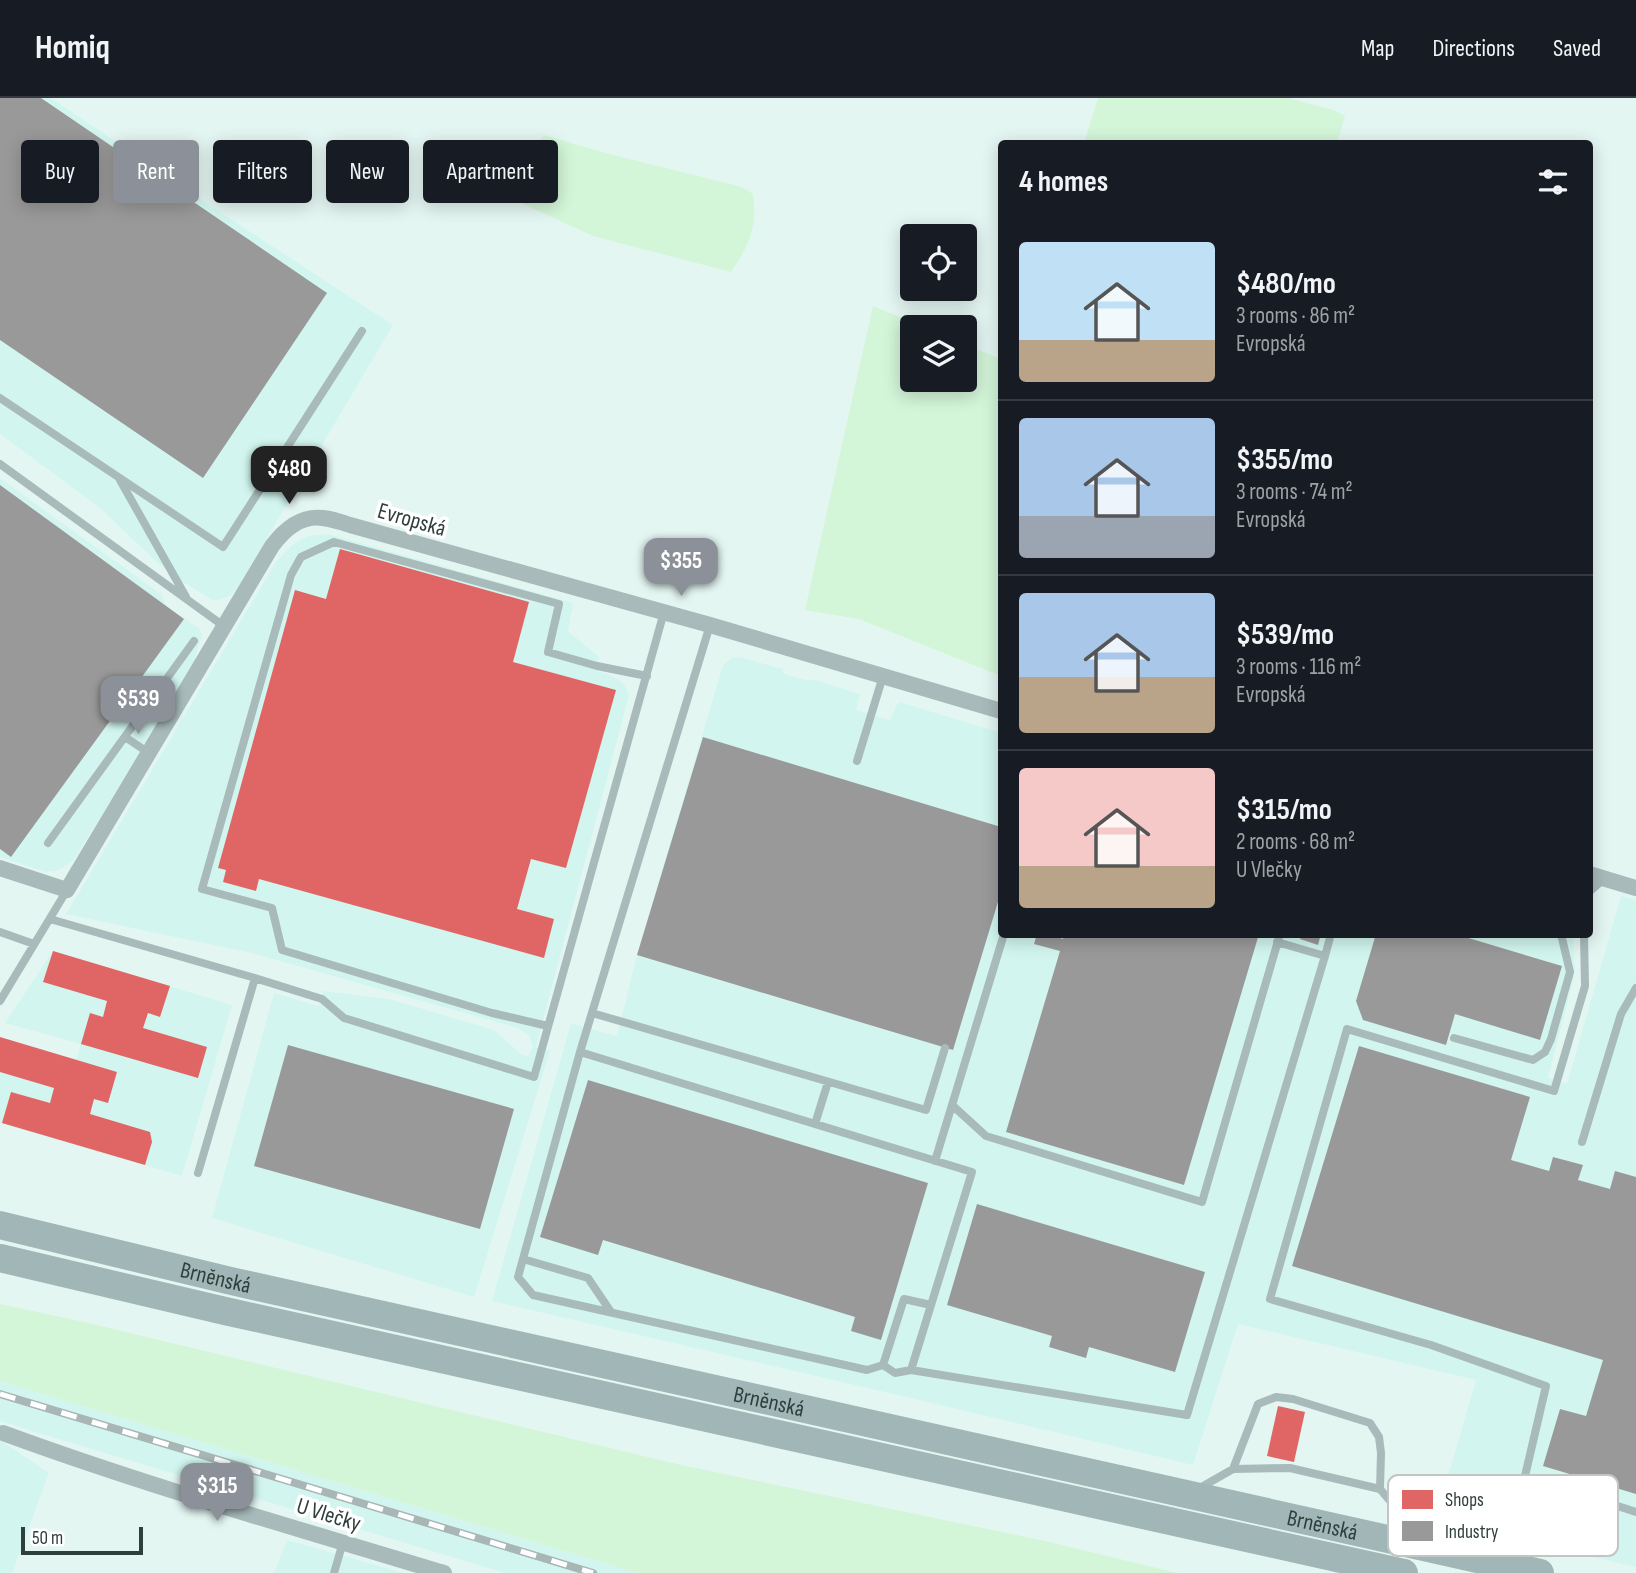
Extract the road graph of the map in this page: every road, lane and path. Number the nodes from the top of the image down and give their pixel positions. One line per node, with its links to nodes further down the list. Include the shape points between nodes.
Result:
1 (362, 331): 4 (lane, via 223,547)
2 (0, 398): 4 (lane)
3 (0, 464): 5 (lane)
4 (119, 477): 5 (lane)
5 (188, 600): 8 (lane)
6 (664, 612): 7 (street, Evropská); 8 (street, Evropská, via 311,518 284,531 272,546); 10 (lane)
7 (710, 625): 11 (street, Evropská); 34 (lane)
8 (225, 627): 14 (street, Evropská)
9 (194, 641): 13 (lane)
10 (647, 676): 35 (lane); 35 (lane, via 548,652 559,604 334,542 301,557 291,575 202,888 272,908 282,950)
11 (883, 676): 12 (street, Evropská); 15 (lane)
12 (998, 710)
13 (125, 737): 14 (lane); 16 (lane)
14 (149, 753): 20 (street, Evropská)
15 (857, 761)
16 (48, 843)
17 (0, 868): 20 (street)
18 (1596, 876): 19 (street)
19 (1636, 888)
20 (67, 890): 21 (lane)
21 (50, 919): 28 (lane); 30 (lane)
22 (0, 932): 28 (lane)
23 (1003, 938): 40 (lane)
24 (1279, 938): 29 (lane); 40 (lane, via 1202,1202 986,1136)
25 (1330, 938): 29 (lane)
26 (1562, 938): 36 (lane, via 1570,972 1545,1052 1533,1060)
27 (1584, 938): 54 (lane, via 1585,986 1554,1091 1347,1029 1270,1299 1431,1345 1546,1386)
28 (34, 944): 32 (lane)
29 (1325, 956): 51 (lane, via 1187,1415)
30 (255, 978): 35 (lane, via 324,1000 344,1018 534,1077); 44 (lane)
31 (1636, 988): 33 (lane)
32 (0, 1001)
33 (1631, 1004): 42 (lane, via 1621,1014)
34 (592, 1013): 38 (lane); 39 (lane)
35 (548, 1026)
36 (1454, 1038)
37 (945, 1048): 39 (lane, via 926,1110)
38 (580, 1052): 41 (lane); 47 (lane)
39 (828, 1082): 41 (lane)
40 (952, 1105): 43 (lane)
41 (815, 1124): 43 (lane)
42 (1582, 1142)
43 (935, 1161): 48 (lane, via 972,1172)
44 (198, 1173)
45 (0, 1225): 56 (highway, Brněnská, via 231,1281)
46 (0, 1258): 65 (highway, Brněnská)
47 (523, 1259): 49 (lane, via 588,1278); 49 (lane, via 518,1276 533,1295)
48 (932, 1305): 50 (lane, via 904,1299); 51 (lane)
49 (612, 1312): 50 (lane, via 867,1370)
50 (883, 1365): 51 (lane, via 895,1373)
51 (911, 1370)
52 (3, 1433): 61 (street, U Vlečky)
53 (1233, 1469): 55 (lane, via 1290,1468); 55 (lane, via 1258,1404 1276,1397 1293,1399 1370,1423 1379,1437); 56 (lane)
54 (1525, 1475)
55 (1380, 1489): 57 (lane)
56 (1189, 1494): 60 (highway, Brněnská)
57 (1388, 1499)
58 (1618, 1505): 59 (lane)
59 (1636, 1511)
60 (1388, 1538)
61 (343, 1542): 63 (lane); 64 (street, U Vlečky)
62 (1466, 1556): 66 (highway, Brněnská)
63 (334, 1573)
64 (444, 1573)
65 (1404, 1573)
66 (1540, 1573)

